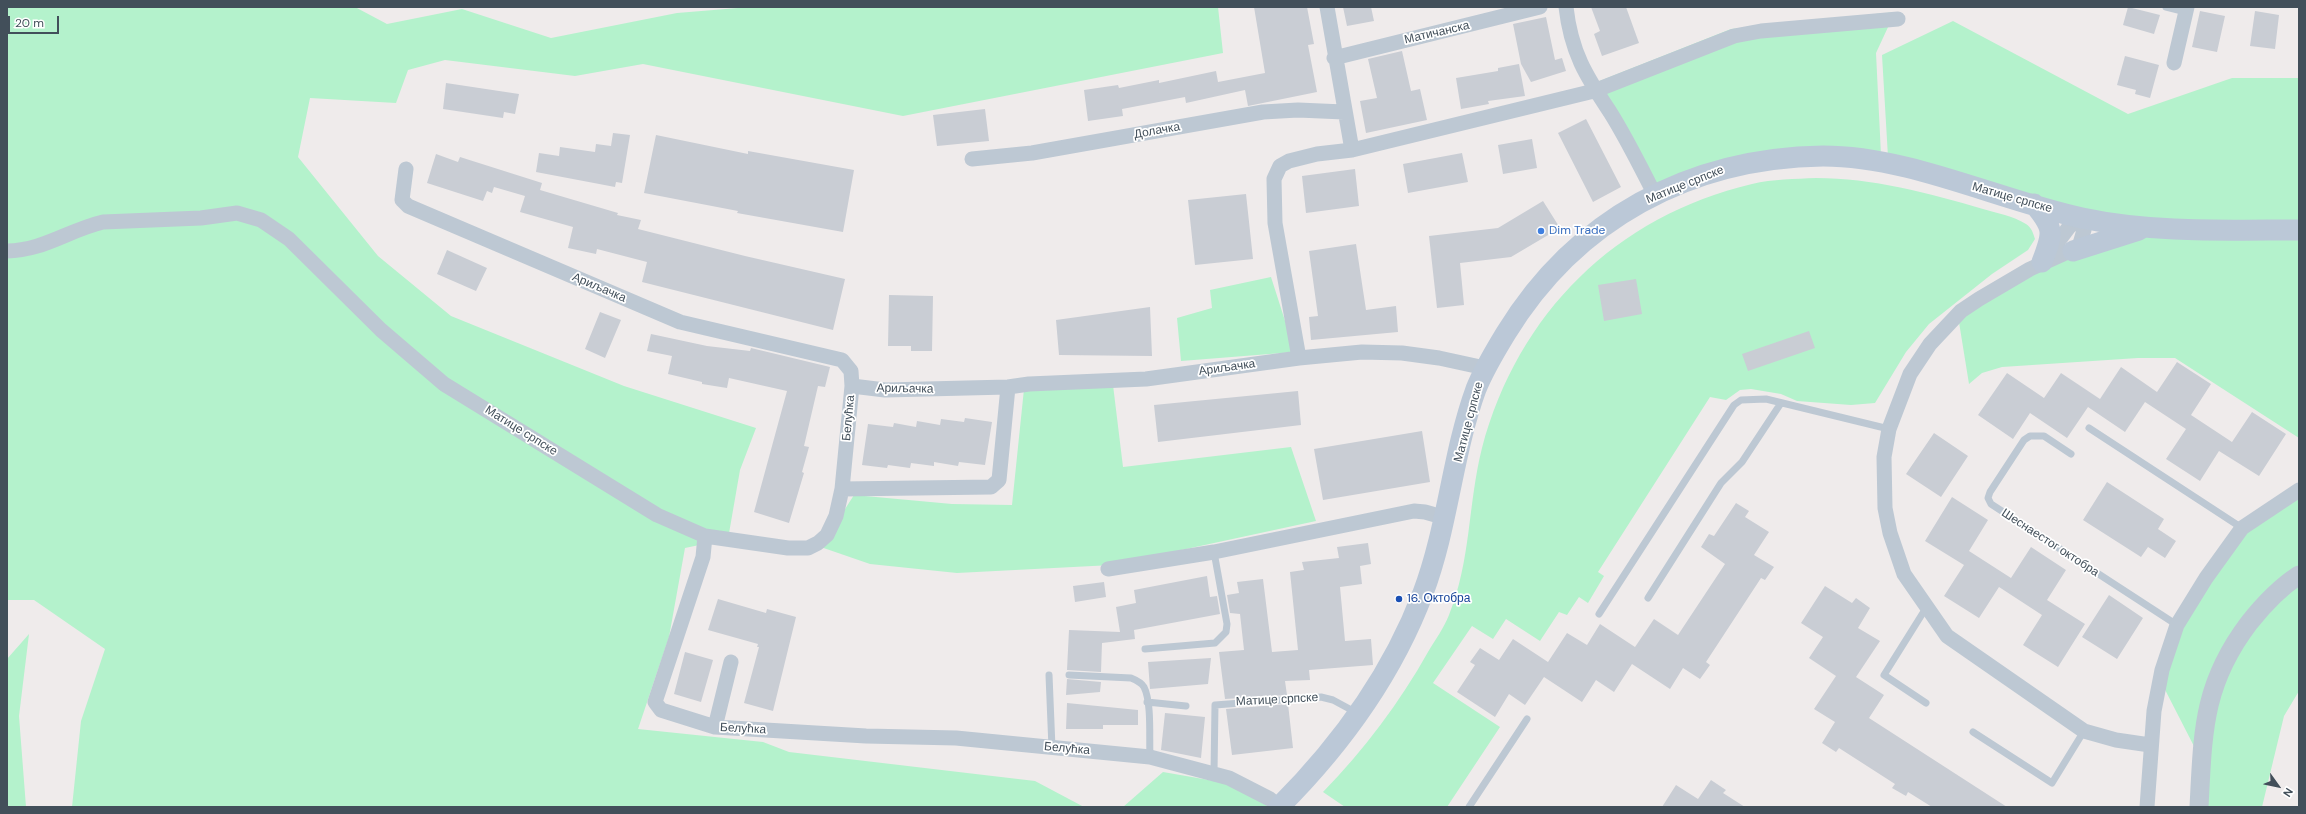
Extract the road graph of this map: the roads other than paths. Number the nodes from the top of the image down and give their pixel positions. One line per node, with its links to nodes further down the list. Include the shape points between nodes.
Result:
1 (1327, 7): 7 (street)
2 (1540, 7): 7 (street, Матичанска)
3 (1566, 7): 9 (street, via 1576,52)
4 (2166, 7): 5 (lane)
5 (2186, 10): 8 (street)
6 (1898, 19): 9 (street, via 1761,31 1734,36)
7 (1334, 58): 10 (street)
8 (2174, 63)
9 (1594, 91): 11 (street); 14 (street, via 1610,113)
10 (1344, 112): 11 (street); 12 (street, Долачка, via 1263,112 1032,153)
11 (1352, 150): 22 (street, via 1317,154 1289,161 1280,166 1274,179 1275,223)
12 (972, 160)
13 (406, 169): 24 (street, Ариљачка, via 402,200 408,206 680,322 842,360 851,371)
14 (1655, 195): 15 (main road, Матице српске, via 1702,175 1733,166 1784,158 1828,156 1884,162); 23 (main road, Матице српске, via 1629,209 1569,253 1527,300)
15 (2034, 204): 16 (main road, Матице српске); 21 (main road, via 2050,228 2049,242)
16 (2080, 218): 17 (main road, Матице српске, via 2118,225); 20 (street, via 2084,230 2079,247); 21 (street)
17 (2152, 226): 18 (main road, Матице српске); 20 (main road)
18 (2299, 230)
19 (7, 251): 34 (street, Матице српске, via 30,249 88,225 103,222 201,218 237,213 249,215 289,239 353,303 444,384 657,515)
20 (2073, 251): 21 (street)
21 (2042, 262): 28 (street, via 1967,307 1943,329 1910,374)
22 (1299, 358): 23 (street, Ариљачка, via 1362,352 1402,353); 25 (street, Ариљачка, via 1146,379)
23 (1485, 368): 32 (main road, Матице српске, via 1467,420)
24 (852, 386): 25 (street, Ариљачка, via 885,390); 30 (street, Белућка)
25 (1008, 387): 30 (street, via 999,480 991,487)
26 (1781, 403): 28 (lane); 38 (lane, via 1742,462 1721,483); 40 (lane, via 1755,398 1741,400 1734,405)
27 (2089, 428): 33 (lane)
28 (1889, 430): 39 (street, via 1883,482 1890,533 1904,574)
29 (2071, 454): 41 (lane, Шеснаестог октобра, via 2044,436 2030,436 2024,440 1990,492 1990,504)
30 (842, 489): 34 (street, Белућка, via 836,516 828,535 818,544 808,548 788,548)
31 (2299, 490): 33 (street)
32 (1446, 518): 35 (street, via 1414,511); 49 (main road, Матице српске, via 1430,574 1415,613 1385,674)
33 (2242, 528): 41 (street, via 2206,578)
34 (705, 536): 51 (street, Белућка, via 703,557 655,702 661,710)
35 (1214, 552): 36 (street); 42 (lane, via 1227,624 1222,638 1215,643)
36 (1108, 569)
37 (2299, 574): 61 (street, via 2262,606 2238,639 2219,672 2212,690 2204,729)
38 (1648, 598)
39 (1926, 608): 47 (lane, via 1884,675); 52 (street, via 1947,636)
40 (1599, 614)
41 (2177, 625): 54 (street, via 2162,670)
42 (1145, 649)
43 (730, 662): 51 (street)
44 (1049, 675): 55 (lane)
45 (1069, 675): 46 (lane, via 1131,678 1144,687)
46 (1148, 702): 48 (lane); 56 (lane)
47 (1926, 703)
48 (1186, 706)
49 (1359, 714): 57 (lane, Матице српске, via 1333,700 1321,697 1215,705); 58 (main road, Матице српске, via 1317,768)
50 (1527, 719): 59 (lane)
51 (716, 727): 55 (street, Белућка, via 866,736 956,738)
52 (2084, 731): 53 (lane, via 2052,783); 54 (street)
53 (1973, 732)
54 (2150, 746): 60 (street)
55 (1052, 748): 56 (street, Белућка)
56 (1150, 757): 57 (street, Белућка)
57 (1214, 773): 58 (street, Белућка, via 1251,788)
58 (1280, 807)
59 (1469, 807)
60 (2147, 807)
61 (2199, 807)

